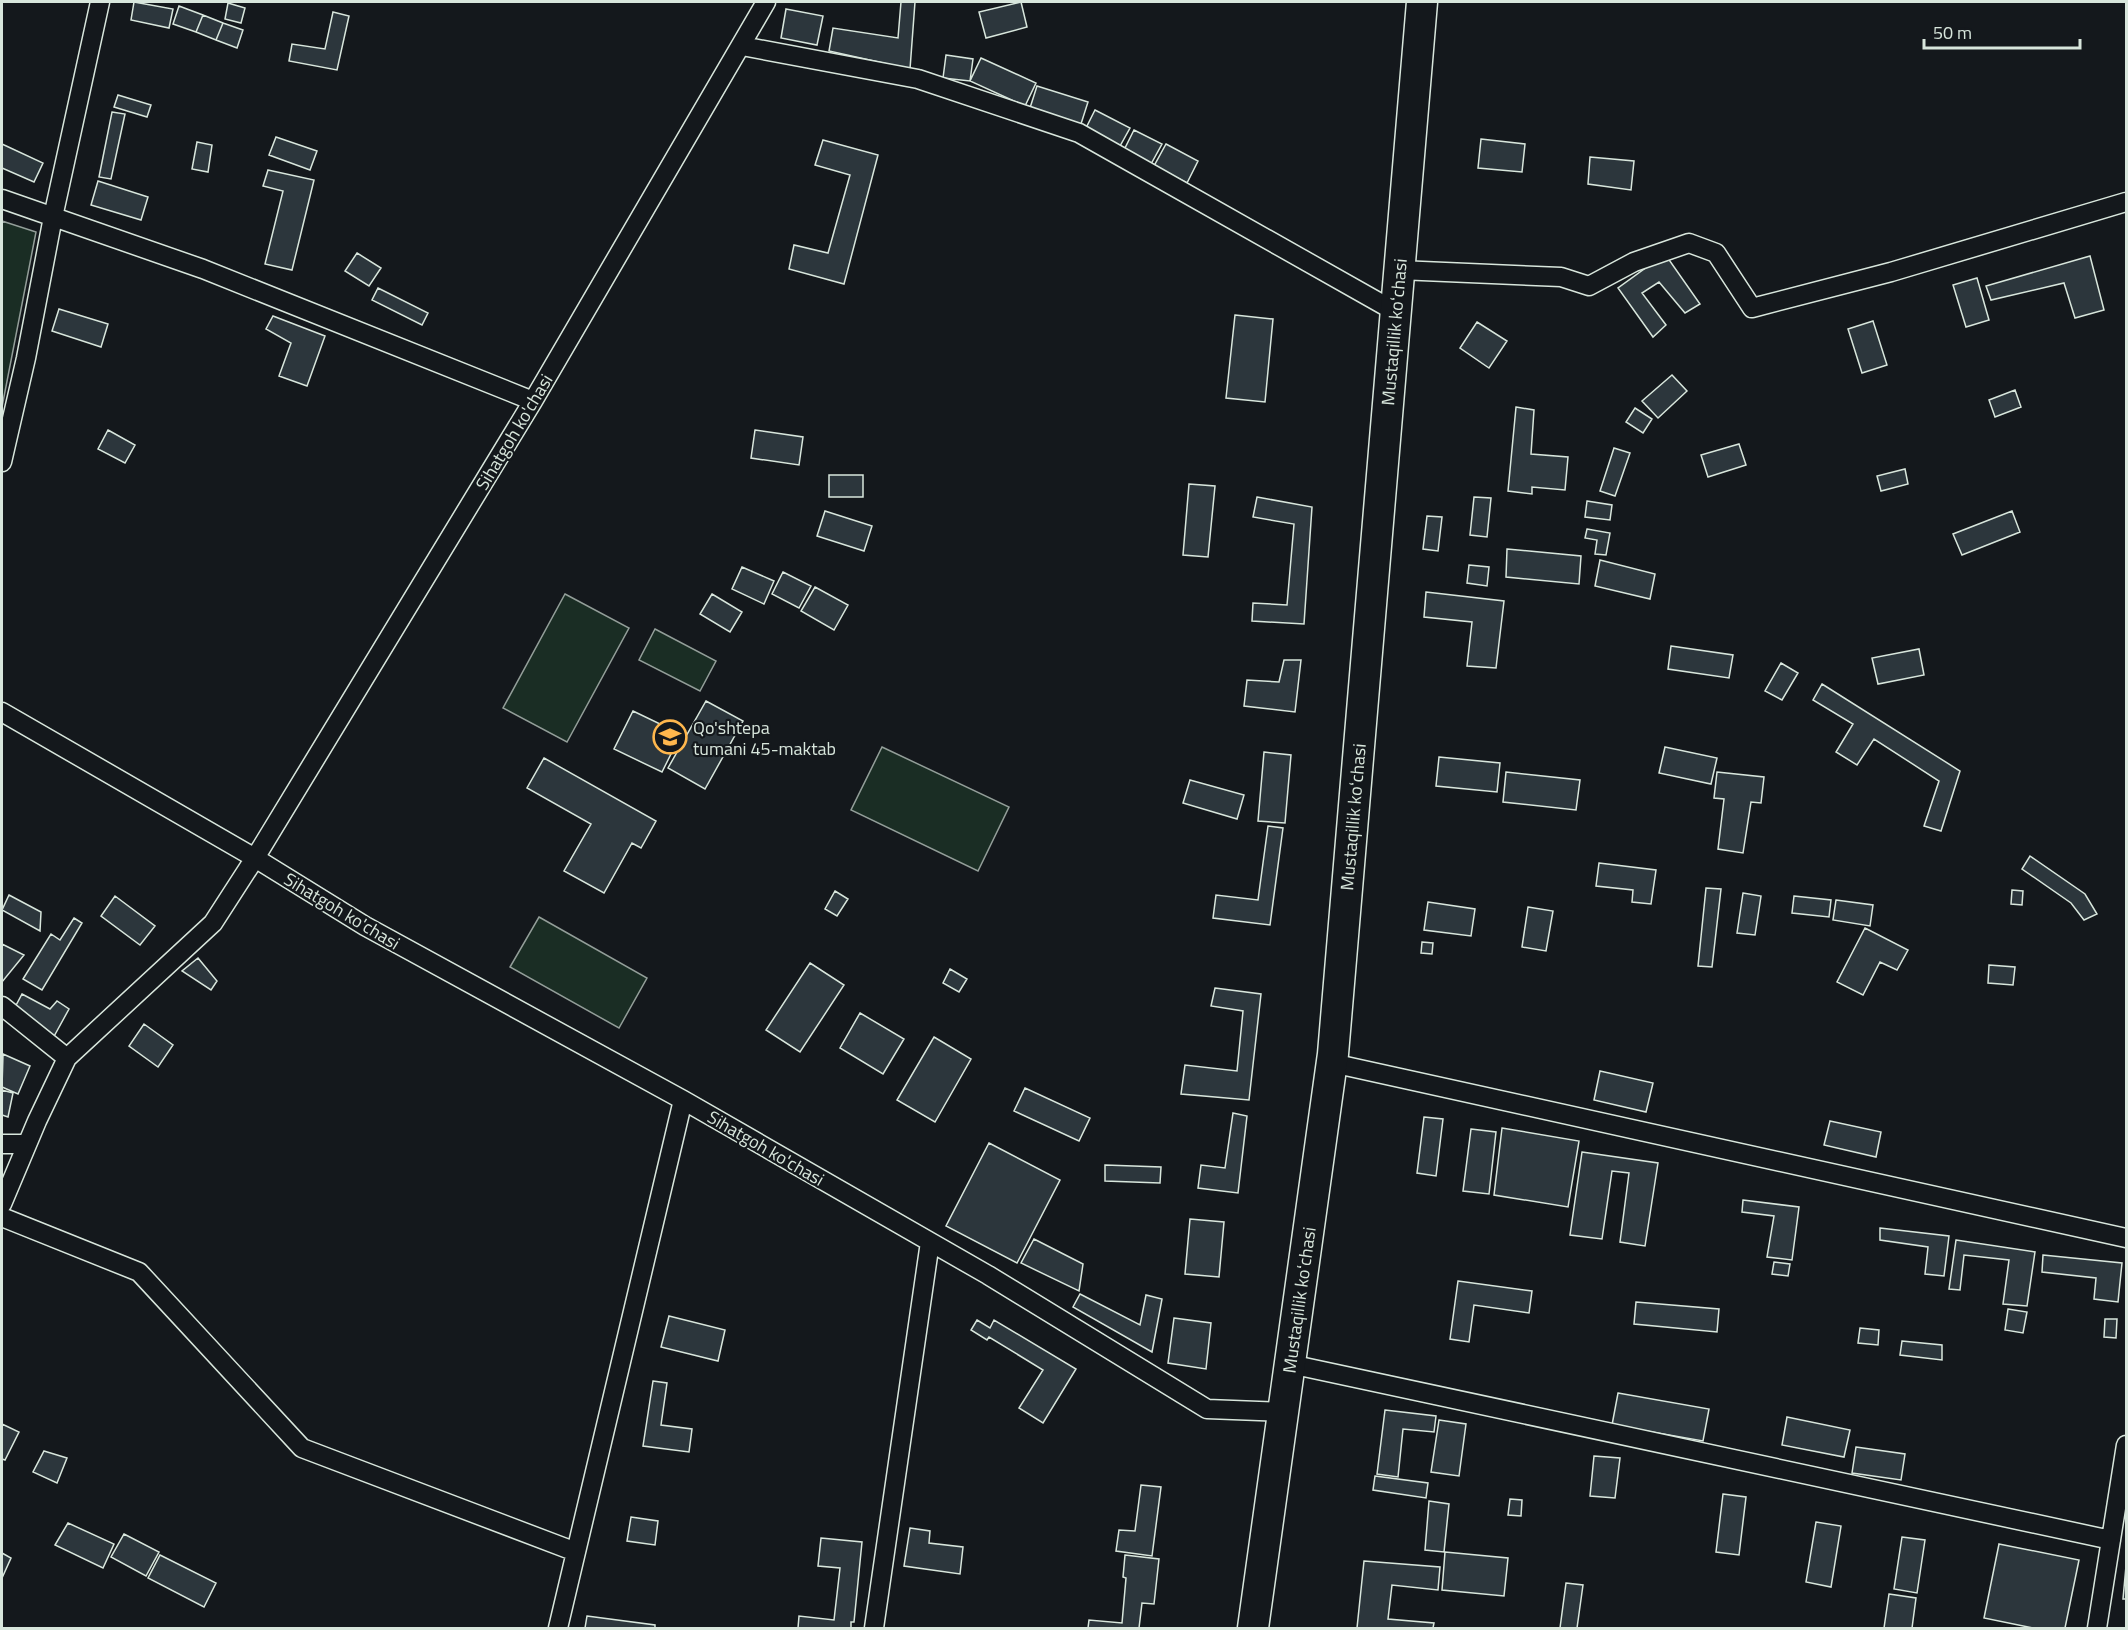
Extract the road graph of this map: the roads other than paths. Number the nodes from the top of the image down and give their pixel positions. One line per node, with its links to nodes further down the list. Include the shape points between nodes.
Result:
1 (100, 2): 7 (street)
2 (766, 2): 4 (street, Sihatgoh ko'chasi)
3 (1422, 2): 8 (main road, Mustaqillik koʻchasi)
4 (742, 46): 9 (street, via 918,80 1079,133); 10 (street, Sihatgoh ko'chasi)
5 (2, 200): 7 (street)
6 (2127, 202): 8 (street, via 1891,272 1752,308 1716,253 1689,243 1634,262 1589,286 1561,277)
7 (53, 217): 10 (street, via 203,269); 11 (street)
8 (1399, 270): 9 (main road, Mustaqillik koʻchasi)
9 (1396, 312): 16 (main road, Mustaqillik koʻchasi)
10 (533, 401): 13 (street, Sihatgoh ko'chasi)
11 (2, 462)
12 (2, 712): 13 (street, Sihatgoh ko'chasi)
13 (255, 858): 15 (street, Sihatgoh ko'chasi, via 213,923); 17 (street, Sihatgoh ko'chasi, via 365,926)
14 (2, 1006): 15 (street)
15 (67, 1058): 19 (street, Sihatgoh ko'chasi)
16 (1332, 1063): 22 (street); 24 (main road, Mustaqillik koʻchasi)
17 (683, 1100): 23 (street, Sihatgoh ko'chasi); 28 (street)
18 (2, 1144): 19 (street)
19 (27, 1144): 20 (street, Sihatgoh ko'chasi)
20 (2, 1204)
21 (2, 1217): 28 (street, via 139,1272 302,1448)
22 (2127, 1238)
23 (930, 1242): 25 (street, Sihatgoh ko'chasi, via 1207,1409); 30 (street)
24 (1290, 1364): 25 (main road, Mustaqillik koʻchasi); 27 (street)
25 (1283, 1412): 31 (main road, Mustaqillik koʻchasi)
26 (2127, 1445): 27 (street)
27 (2111, 1540): 32 (street)
28 (576, 1552): 29 (street)
29 (558, 1629)
30 (874, 1629)
31 (1253, 1629)
32 (2097, 1629)

